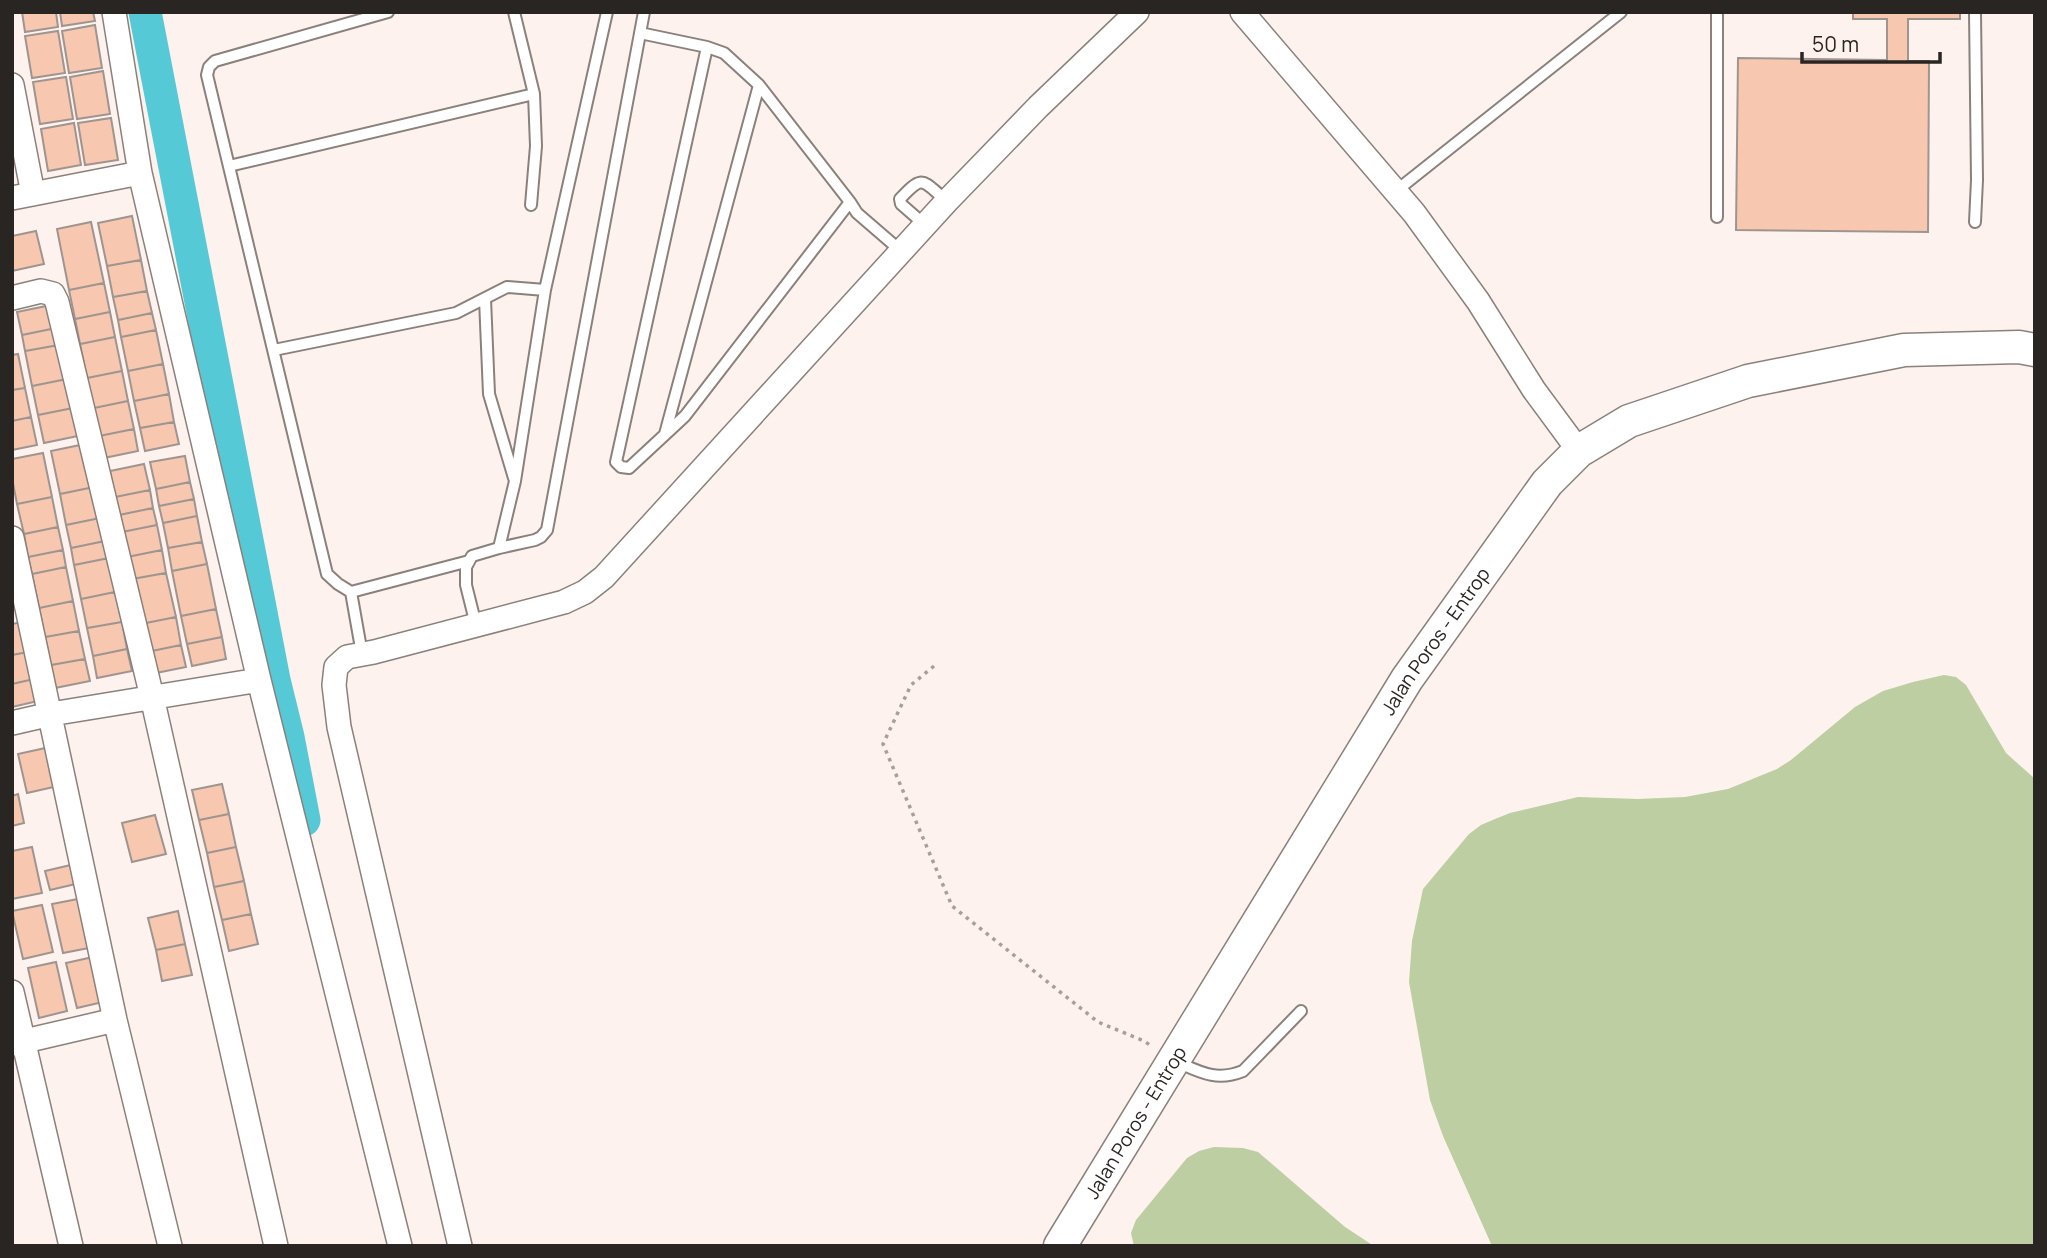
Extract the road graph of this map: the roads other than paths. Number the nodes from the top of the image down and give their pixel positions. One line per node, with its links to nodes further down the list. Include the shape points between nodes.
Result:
1 (114, 12): 17 (street)
2 (388, 12): 16 (lane, via 209,66 206,75)
3 (514, 12): 15 (lane)
4 (607, 12): 27 (lane)
5 (644, 12): 11 (lane)
6 (1138, 12): 20 (street)
7 (1242, 12): 18 (street)
8 (1620, 12): 18 (lane)
9 (1717, 12): 23 (lane)
10 (1975, 12): 24 (lane)
11 (640, 33): 12 (lane); 36 (lane, via 547,530 535,540)
12 (707, 47): 14 (lane, via 723,53); 32 (lane, via 616,462 629,468)
13 (12, 85): 19 (street)
14 (759, 85): 21 (lane); 32 (lane)
15 (534, 94): 16 (lane); 22 (lane)
16 (229, 166): 30 (lane)
17 (140, 173): 19 (street); 41 (street)
18 (1396, 191): 33 (street)
19 (23, 196)
20 (947, 201): 25 (street); 25 (lane, via 915,182 900,199 901,204)
21 (850, 202): 26 (lane, via 856,213); 32 (lane, via 685,416)
22 (531, 205)
23 (1717, 217)
24 (1975, 222)
25 (925, 225): 26 (street)
26 (901, 251): 39 (street, via 604,577 564,602)
27 (545, 290): 29 (lane, via 507,288); 34 (lane)
28 (12, 298): 42 (street, via 41,291 53,294 57,302)
29 (485, 299): 30 (lane, via 456,313); 34 (lane, via 489,394)
30 (274, 350): 38 (lane, via 327,573)
31 (2035, 350): 33 (main road, Jalan Poros - Entrop, via 1905,350 1748,381 1629,422)
32 (665, 434)
33 (1579, 451): 49 (main road, Jalan Poros - Entrop, via 1547,483 1407,678)
34 (515, 481): 36 (lane)
35 (12, 538): 43 (street)
36 (499, 548): 37 (lane)
37 (469, 561): 38 (lane); 39 (lane, via 466,568)
38 (351, 592): 40 (lane)
39 (474, 620): 40 (street)
40 (361, 643): 54 (street, via 336,667 340,727)
41 (259, 680): 42 (street); 53 (street)
42 (152, 697): 43 (street); 52 (street)
43 (51, 714): 44 (street); 47 (street)
44 (12, 723)
45 (12, 992): 48 (street)
46 (1301, 1011): 49 (lane, via 1243,1071 1230,1076 1208,1076)
47 (115, 1020): 48 (street); 51 (street)
48 (18, 1043): 50 (street)
49 (1172, 1060): 55 (main road, Jalan Poros - Entrop)
50 (71, 1246)
51 (170, 1246)
52 (276, 1246)
53 (400, 1246)
54 (460, 1246)
55 (1060, 1246)

